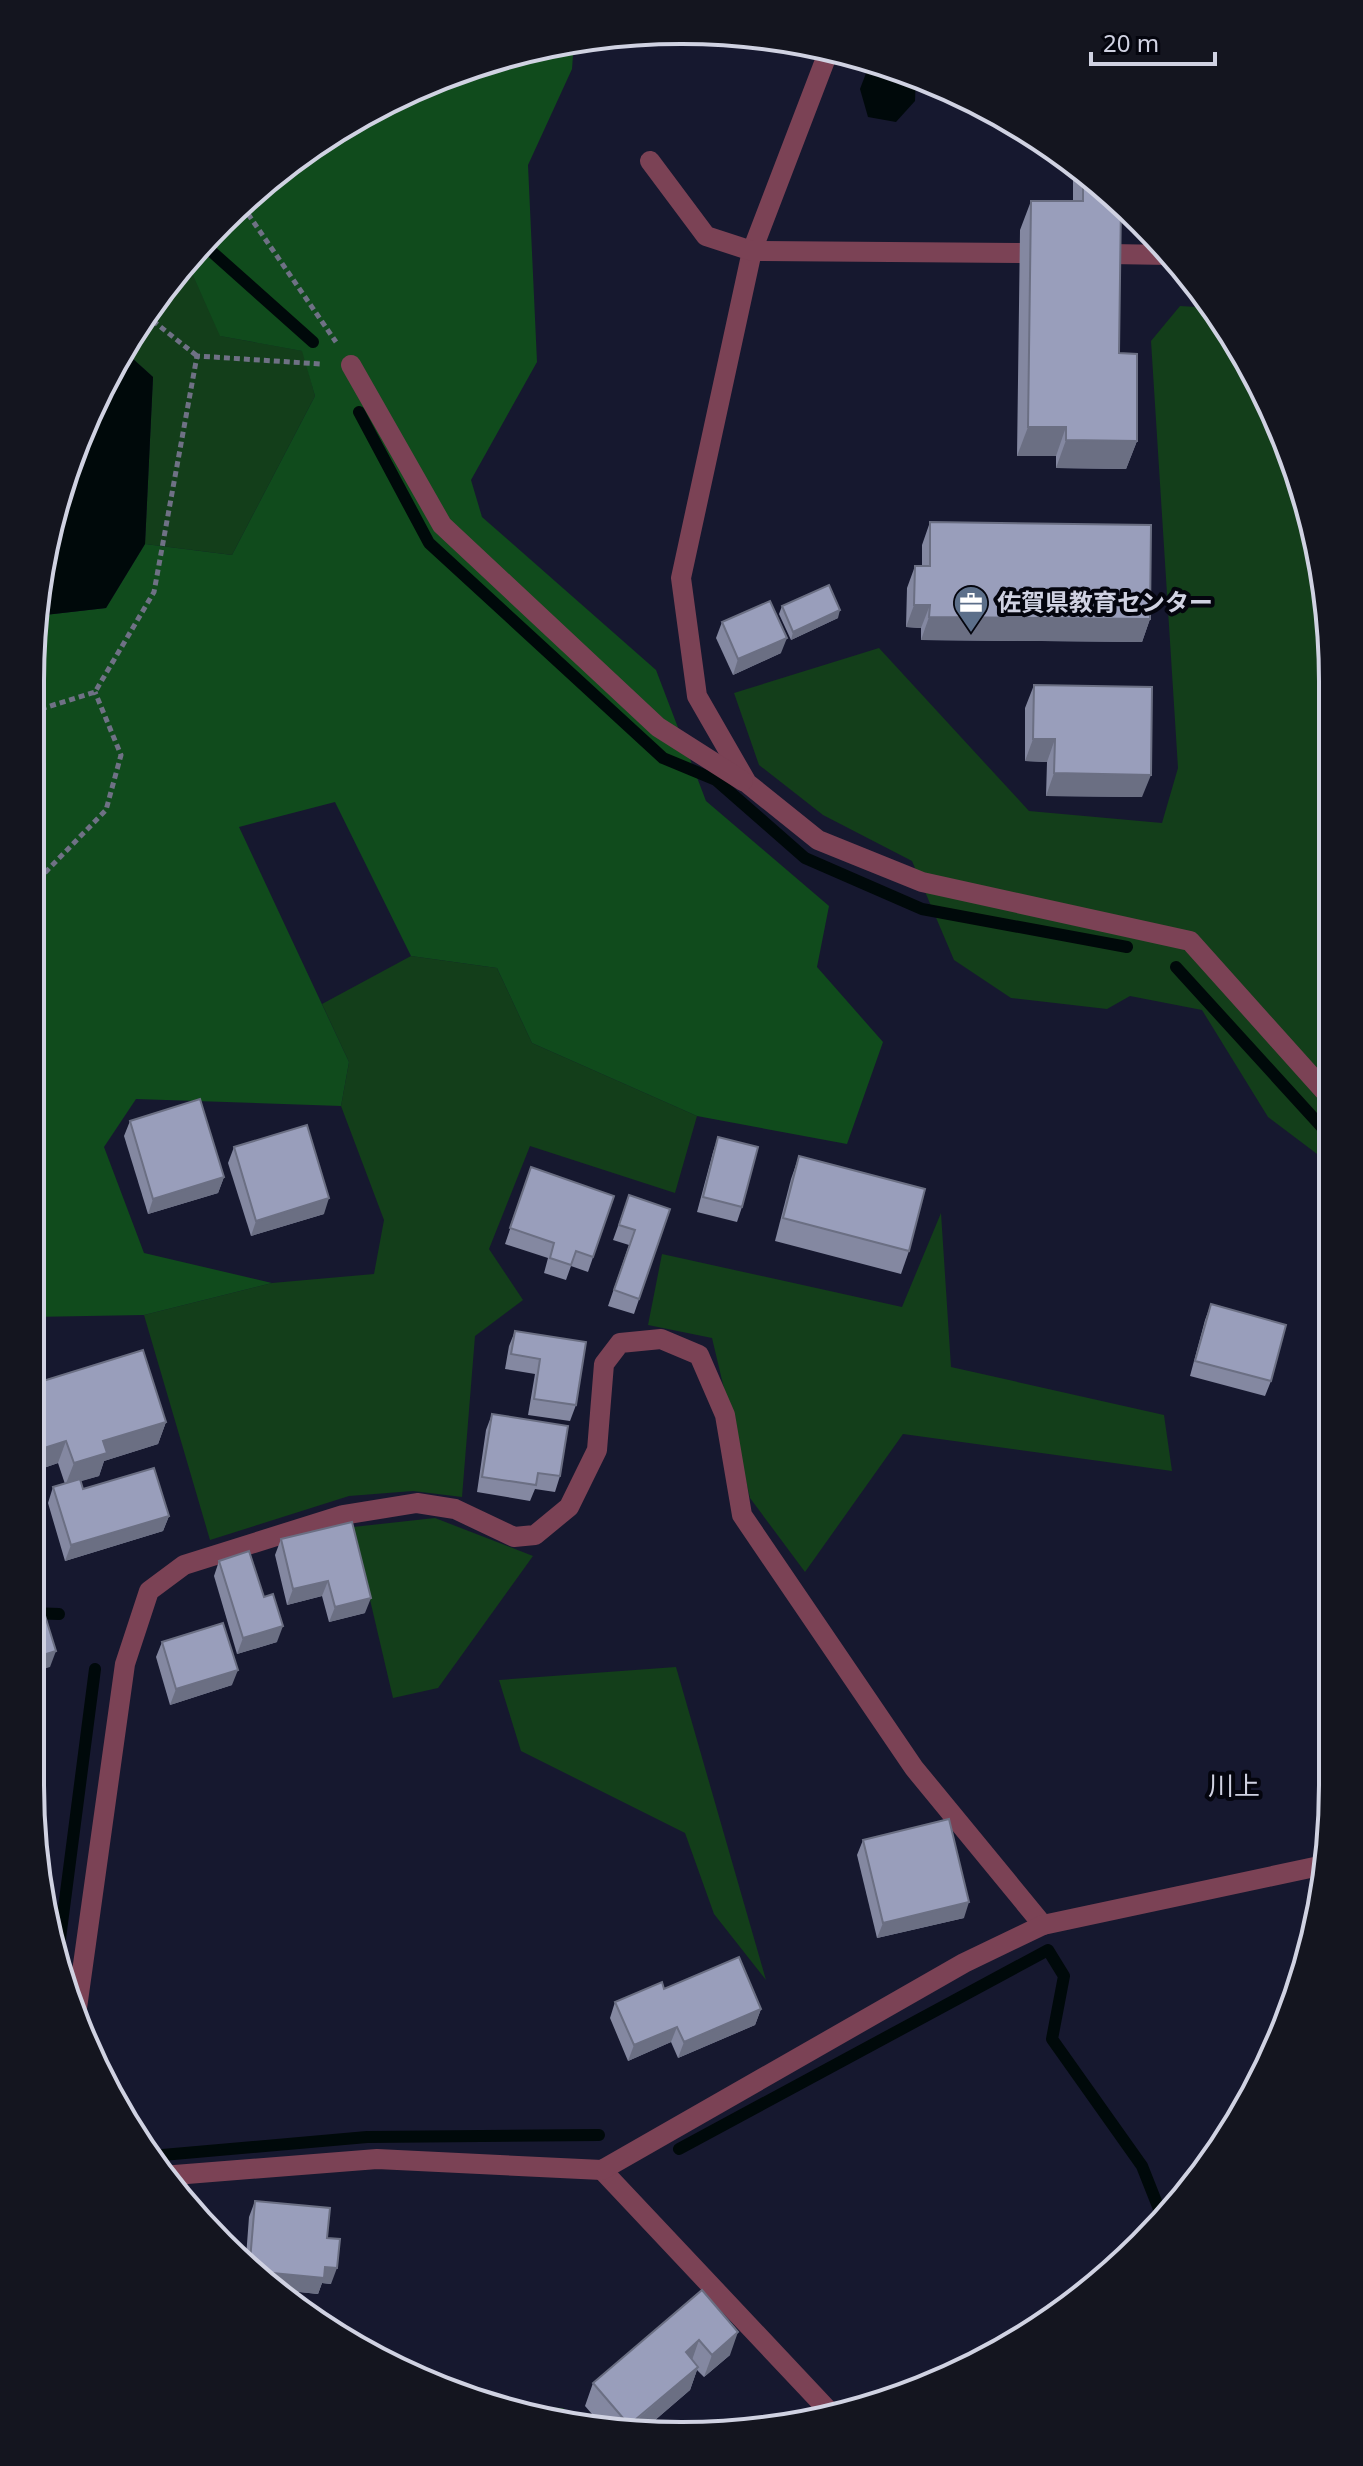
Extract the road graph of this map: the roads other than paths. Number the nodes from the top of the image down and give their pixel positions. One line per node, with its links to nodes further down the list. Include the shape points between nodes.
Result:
1 (825, 61): 3 (street)
2 (650, 161): 3 (street, via 706,236)
3 (752, 251): 4 (street); 8 (street, via 681,578 697,696)
4 (1020, 253)
5 (1110, 254): 6 (street)
6 (1155, 255)
7 (351, 365): 8 (street, via 442,525 658,727)
8 (747, 783): 9 (street, via 818,840 922,882 1190,941)
9 (1319, 1085)
10 (1314, 1867): 11 (street)
11 (1043, 1925): 12 (street, via 914,1768 742,1515 725,1415 699,1355 661,1339 620,1343 604,1364 597,1450 569,1507 535,1535 514,1537 455,1509 417,1503 343,1515 184,1565 149,1591 125,1664); 13 (street, via 964,1963)
12 (79, 1992)
13 (602, 2170): 14 (street, via 377,2159); 15 (street)
14 (177, 2175)
15 (824, 2406)

